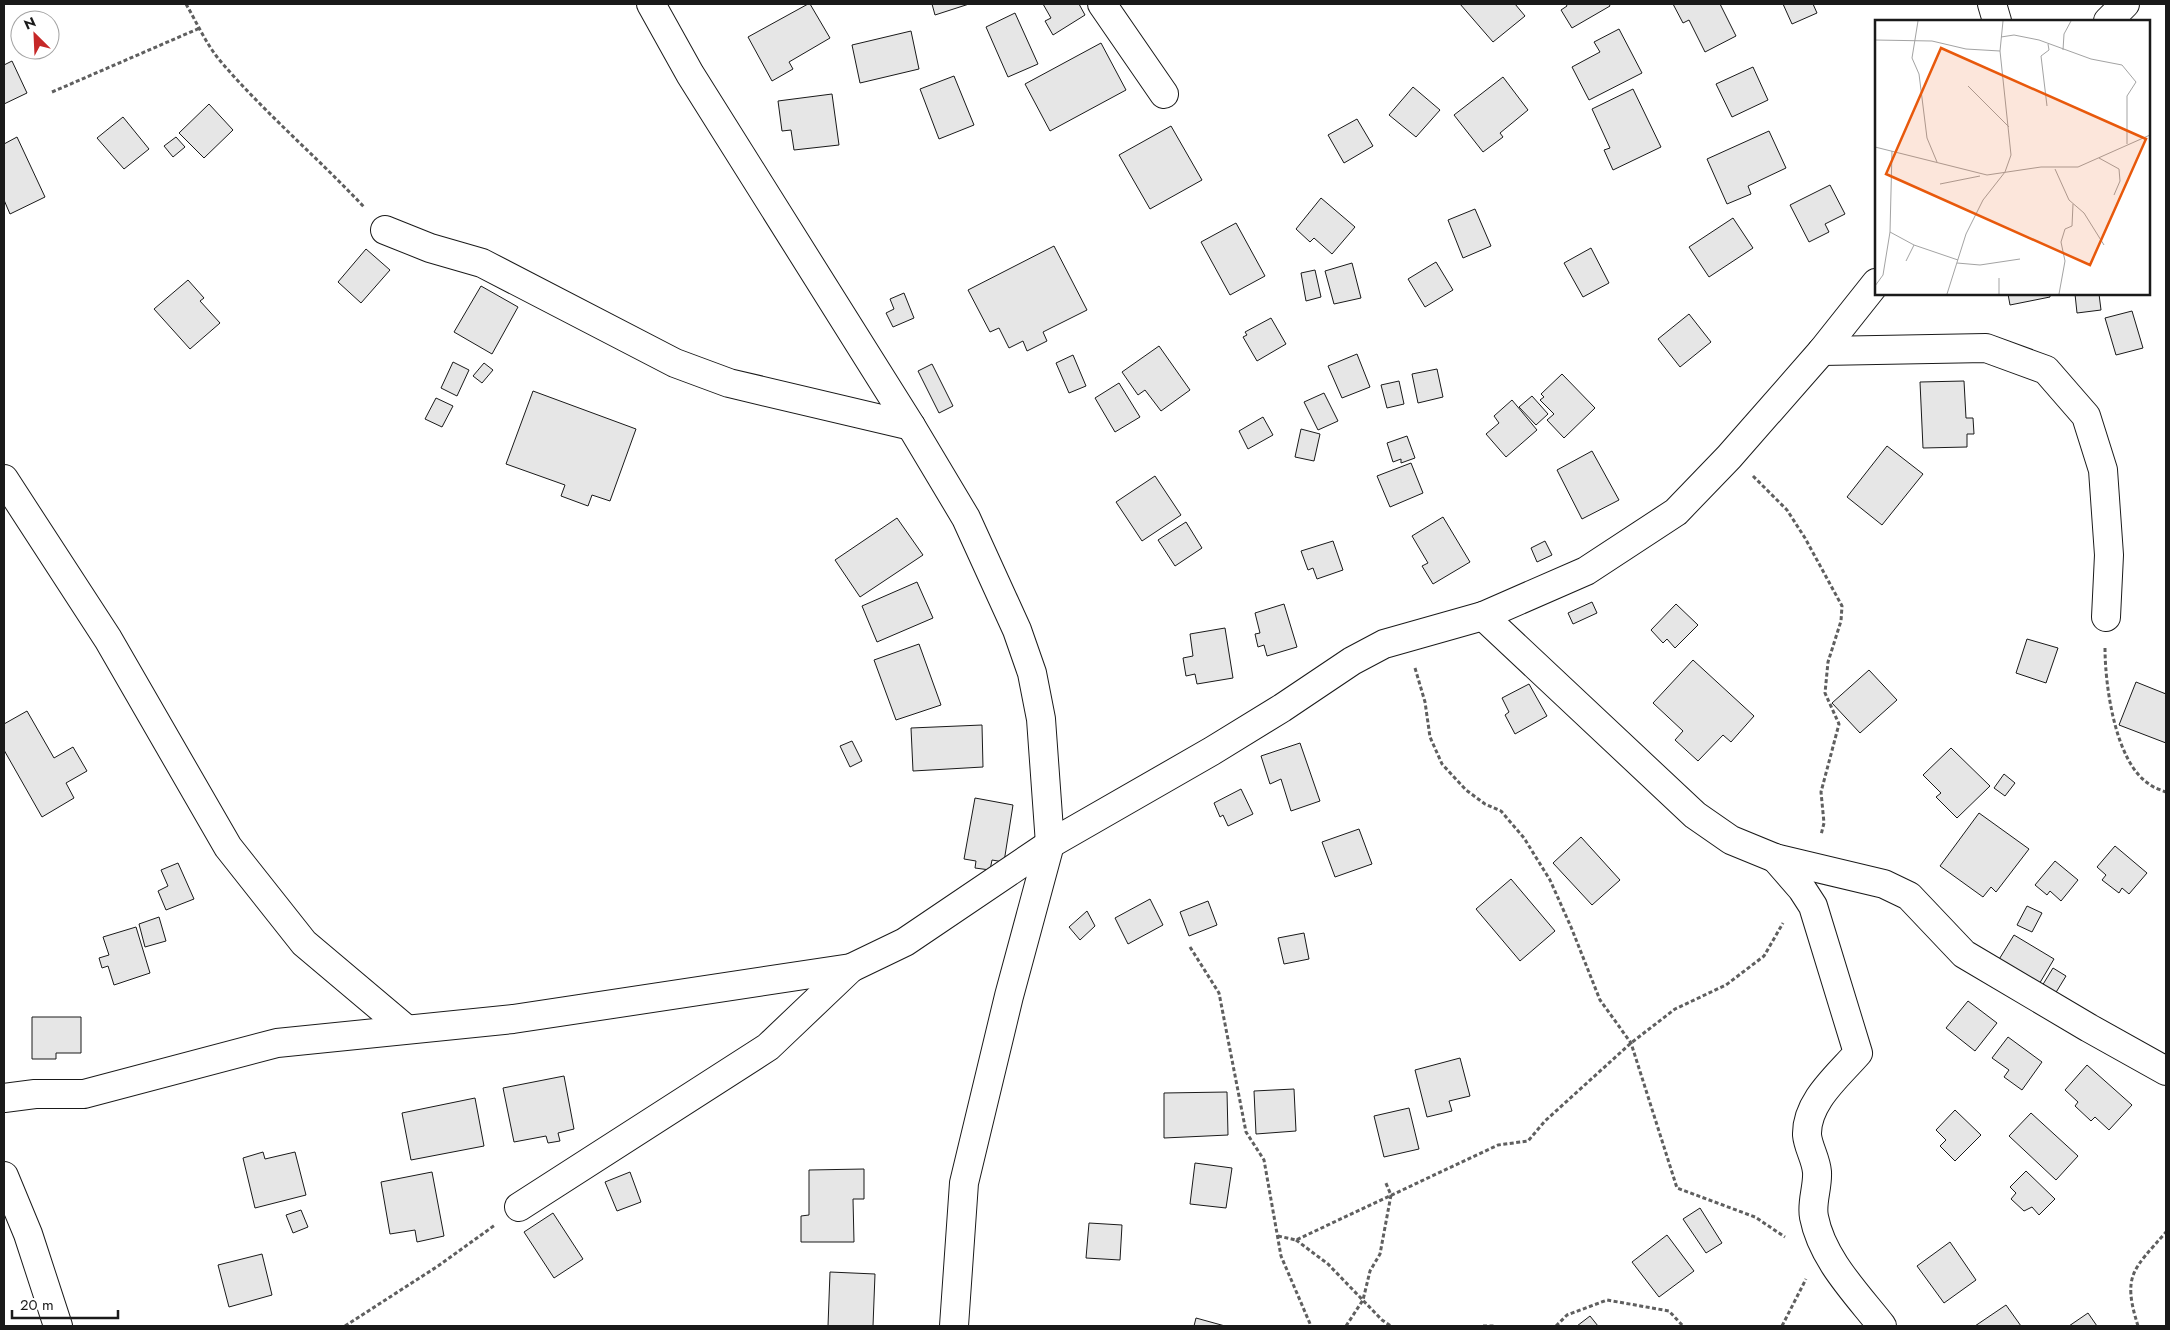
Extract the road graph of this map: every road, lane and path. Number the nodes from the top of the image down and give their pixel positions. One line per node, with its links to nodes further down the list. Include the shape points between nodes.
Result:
1 (186, 4): 8 (path)
2 (651, 4): 14 (street, via 690,74)
3 (1102, 4): 10 (street)
4 (1992, 4): 6 (street)
5 (2125, 4): 7 (street)
6 (1997, 20)
7 (2109, 20)
8 (200, 28): 9 (path); 11 (path, via 220,61)
9 (52, 92)
10 (1164, 94)
11 (385, 230): 14 (street, via 430,248 482,263 675,363 729,383)
12 (1875, 284): 13 (street)
13 (1822, 351): 15 (street); 18 (street, via 1986,348 2046,370 2086,416 2103,470 2109,555)
14 (911, 426): 21 (street, via 983,552 1032,673 1041,719)
15 (1729, 457): 17 (street, via 1676,512 1586,571); 22 (path, via 1756,478 1787,510 1842,606 1841,621 1828,662 1825,693 1839,724 1821,792 1824,823)
16 (4, 479): 25 (street, via 108,639 228,847 304,943)
17 (1483, 616): 19 (street); 22 (street, via 1695,814 1731,840 1775,858)
18 (2106, 617): 20 (path, via 2105,660 2112,716 2127,758 2148,784)
19 (1399, 639): 21 (street, via 1352,660 1212,751); 26 (path, via 1415,667 1430,737 1442,764 1466,790 1485,804 1502,811 1524,838 1550,880 1600,1000)
20 (2166, 792)
21 (1050, 844): 24 (street, via 905,942); 40 (street, via 964,1183)
22 (1807, 878): 26 (path, via 1764,956 1726,985 1675,1009); 27 (street, via 1884,884 1909,896 1964,954); 48 (street, via 1858,1053 1822,1094 1810,1114 1807,1136 1816,1170 1817,1191 1813,1216 1820,1241)
23 (1190, 947): 34 (path, via 1219,993 1246,1132 1264,1160)
24 (851, 968): 25 (street, via 513,1019); 32 (street, via 768,1048)
25 (406, 1029): 28 (street, via 277,1043 84,1094)
26 (1631, 1043): 31 (path, via 1545,1121 1528,1141 1498,1145); 35 (path, via 1677,1188 1755,1217)
27 (2166, 1071)
28 (4, 1098)
29 (4, 1176): 38 (street, via 28,1234)
30 (1385, 1181): 31 (path)
31 (1391, 1195): 36 (path); 37 (path, via 1380,1254 1370,1271)
32 (519, 1207): 39 (path, via 438,1266)
33 (2166, 1232): 49 (path, via 2130,1278 2130,1302)
34 (1278, 1236): 36 (path); 41 (path, via 1281,1256)
35 (1788, 1239)
36 (1296, 1240): 37 (path, via 1328,1264)
37 (1362, 1300): 42 (path); 43 (path)
38 (58, 1326)
39 (345, 1326)
40 (954, 1326)
41 (1310, 1326)
42 (1346, 1326)
43 (1391, 1326)
44 (1483, 1326): 45 (path)
45 (1496, 1326)
46 (1556, 1326): 47 (path, via 1567,1315 1607,1300 1669,1311)
47 (1683, 1326)
48 (1882, 1326)
49 (2138, 1326)

